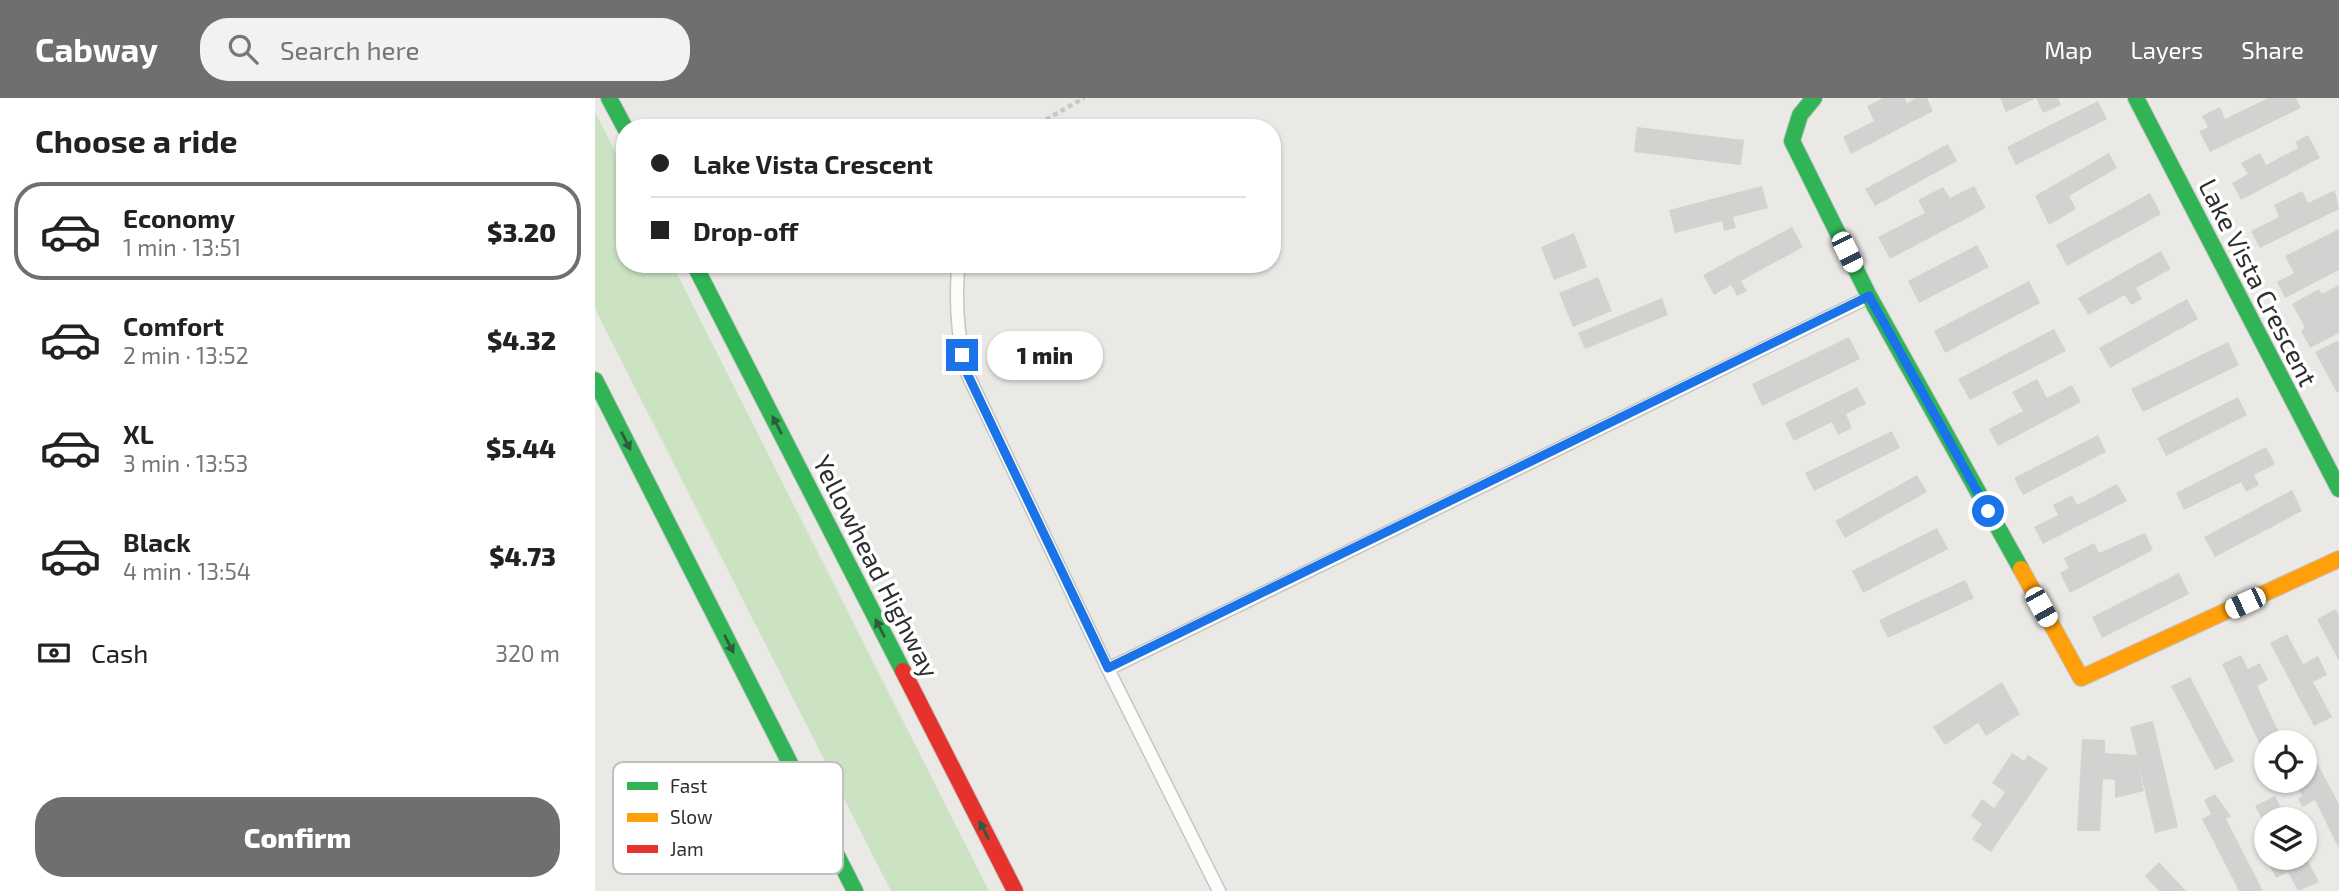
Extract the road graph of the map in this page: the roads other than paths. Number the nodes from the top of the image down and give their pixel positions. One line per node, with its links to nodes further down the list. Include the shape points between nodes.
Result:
1 (609, 98): 4 (main road)
2 (1814, 98): 7 (main road, via 1800,115 1792,141)
3 (2136, 98): 9 (main road, Lake Vista Crescent)
4 (620, 119)
5 (699, 273): 15 (main road, Yellowhead Highway, one-way to 5)
6 (958, 273): 11 (lane, via 956,300 965,369)
7 (1869, 296): 10 (main road, via 2081,678); 11 (lane)
8 (595, 380): 12 (main road, one-way to 12)
9 (2339, 489)
10 (2339, 559)
11 (1108, 668): 16 (lane)
12 (789, 762)
13 (843, 867): 14 (main road, one-way to 14)
14 (855, 891)
15 (1015, 891)
16 (1219, 891)

